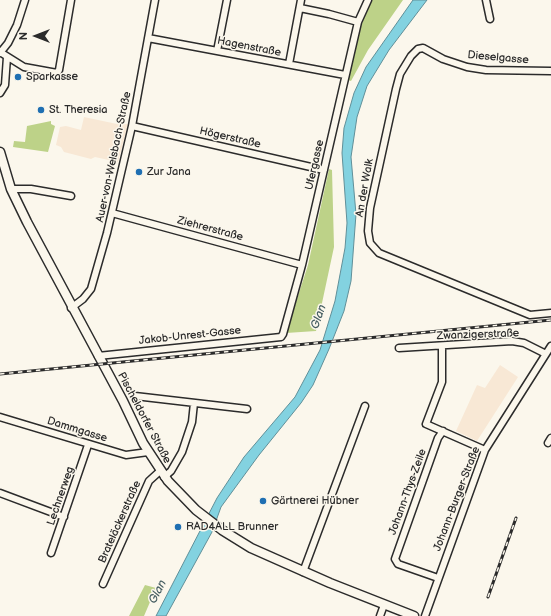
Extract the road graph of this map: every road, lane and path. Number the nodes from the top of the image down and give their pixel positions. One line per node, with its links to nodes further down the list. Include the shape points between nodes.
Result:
1 (25, 0): 14 (street, via 17,25)
2 (71, 0): 15 (street, via 57,72 24,67)
3 (155, 0): 11 (street, Auer-von-Welsbach-Straße)
4 (227, 0): 13 (street)
5 (301, 0): 8 (street)
6 (368, 0): 10 (street, Ufergasse)
7 (486, 0): 9 (street)
8 (300, 8): 10 (street); 16 (street)
9 (490, 19)
10 (358, 22): 18 (street, Ufergasse)
11 (148, 38): 13 (street, Hagenstraße); 20 (street, Auer-von-Welsbach-Straße)
12 (423, 48): 17 (street, Dieselgasse, via 466,67); 29 (street, An der Walk, via 411,56 400,74 370,208 370,243 381,254 530,315)
13 (217, 51): 16 (street, Hagenstraße)
14 (0, 52): 15 (street)
15 (7, 57): 19 (street, via 5,85)
16 (289, 64): 18 (street, Hagenstraße)
17 (551, 71)
18 (346, 75): 23 (street, Ufergasse)
19 (0, 93)
20 (132, 126): 23 (street, Högerstraße); 26 (street, Auer-von-Welsbach-Straße)
21 (0, 152): 22 (main road, Pischeldorfer Straße)
22 (2, 166): 24 (main road, Pischeldorfer Straße)
23 (324, 170): 27 (street, Ufergasse)
24 (11, 189): 25 (street, via 31,189); 28 (main road, Pischeldorfer Straße)
25 (71, 196)
26 (112, 213): 27 (street, Ziehrerstraße); 28 (street, Auer-von-Welsbach-Straße, via 91,290)
27 (302, 265): 30 (street, Ufergasse)
28 (72, 308): 35 (main road, Pischeldorfer Straße)
29 (551, 313)
30 (283, 334): 35 (street, Jakob-Unrest-Gasse, via 281,337)
31 (442, 346): 33 (street, Zwanzigerstraße); 34 (street, Zwanzigerstraße, via 512,341 524,343); 41 (street, via 442,382 426,424)
32 (551, 346): 34 (street)
33 (399, 348)
34 (546, 354): 43 (street, Johann-Burger-Straße)
35 (98, 356): 44 (main road, Pischeldorfer Straße)
36 (135, 396): 37 (street)
37 (194, 403): 39 (street); 45 (street, Brateläckerstraße, via 192,422 182,452 171,471)
38 (365, 406): 49 (street)
39 (247, 409)
40 (0, 417): 42 (street, Dammgasse)
41 (442, 431): 43 (street); 50 (street, Johann-Thys-Zeile, via 395,559 398,564)
42 (88, 445): 44 (street, Dammgasse, via 126,455); 47 (street, Lechnerweg)
43 (485, 450): 50 (street, Johann-Burger-Straße)
44 (148, 452): 45 (main road, Pischeldorfer Straße)
45 (162, 474): 49 (main road, Pischeldorfer Straße, via 200,513 222,530 256,550); 51 (street, Brateläckerstraße, via 149,481)
46 (0, 493): 47 (street)
47 (64, 517): 48 (street, Lechnerweg)
48 (51, 553)
49 (303, 572): 52 (main road, Pischeldorfer Straße)
50 (438, 578): 55 (street, Johann-Burger-Straße)
51 (104, 584)
52 (384, 605): 53 (street); 54 (main road, Pischeldorfer Straße)
53 (380, 616)
54 (414, 616)
55 (425, 616)

